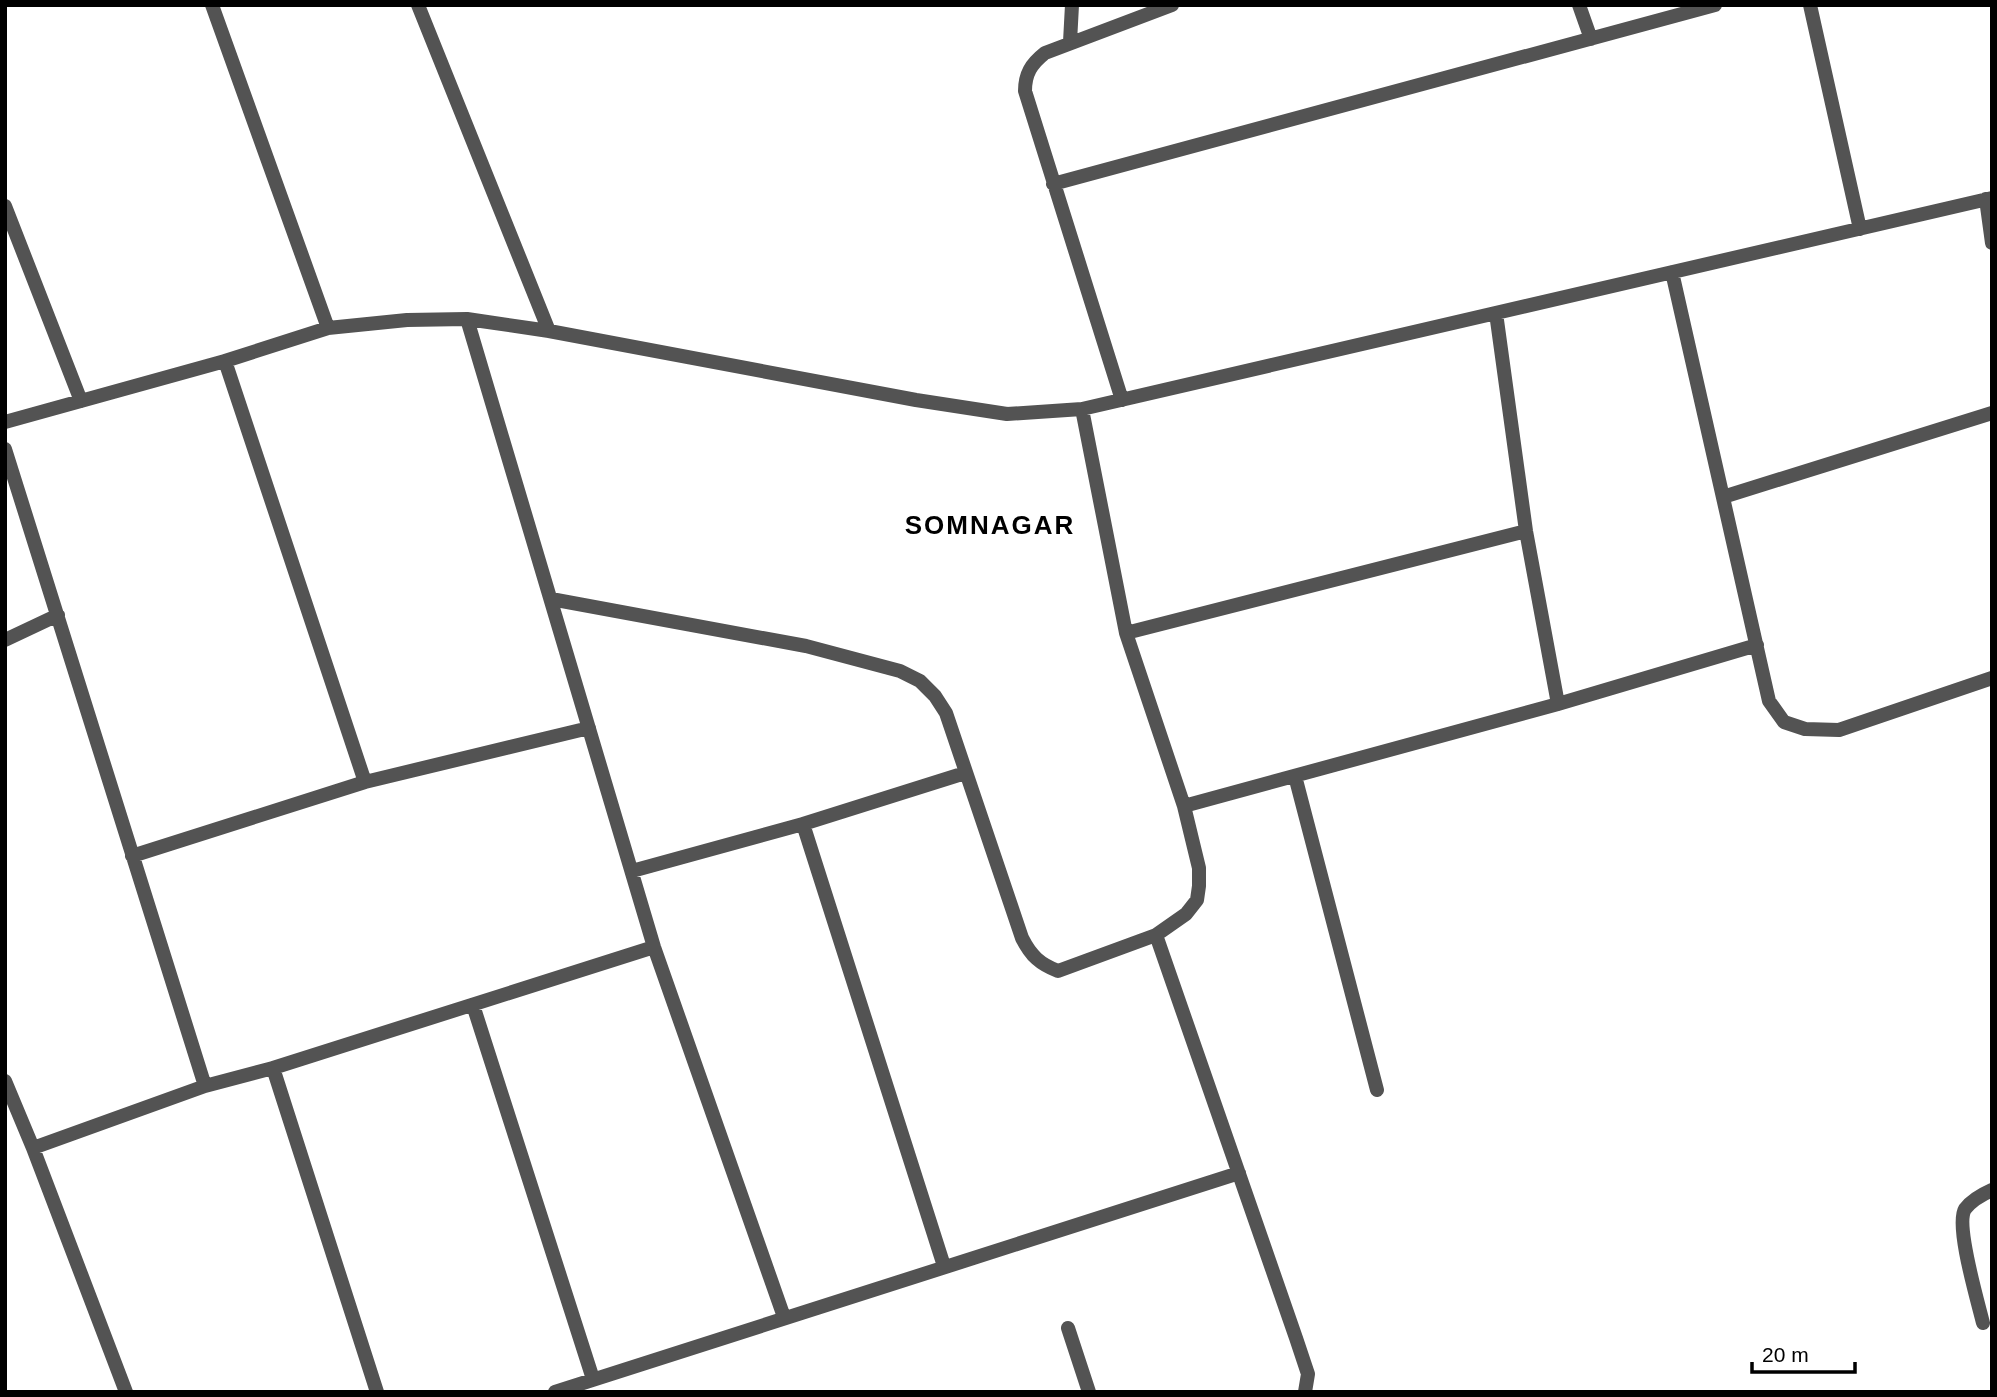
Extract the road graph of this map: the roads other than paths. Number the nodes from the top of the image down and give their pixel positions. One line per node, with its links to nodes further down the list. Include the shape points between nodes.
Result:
1 (212, 5): 18 (street)
2 (418, 5): 19 (street)
3 (1072, 5): 9 (street)
4 (1172, 5): 9 (street)
5 (1579, 5): 8 (street)
6 (1715, 5): 8 (street)
7 (1810, 5): 13 (street)
8 (1591, 39): 10 (street)
9 (1070, 43): 10 (street, via 1045,53 1032,64 1025,80)
10 (1053, 184): 21 (street)
11 (1989, 199): 13 (street); 14 (street)
12 (5, 206): 22 (street)
13 (1860, 229): 15 (street)
14 (1992, 243)
15 (1672, 272): 16 (street); 27 (street)
16 (1496, 313): 21 (street); 28 (street)
17 (467, 319): 18 (street); 19 (street); 29 (street)
18 (328, 328): 20 (street)
19 (549, 331): 23 (street, via 1007,414)
20 (225, 361): 22 (street); 39 (street)
21 (1122, 400): 23 (street)
22 (81, 401): 25 (street)
23 (1082, 409): 31 (street)
24 (1992, 413): 27 (street)
25 (5, 422)
26 (5, 449): 30 (street)
27 (1723, 497): 33 (street)
28 (1526, 530): 31 (street); 35 (street)
29 (551, 599): 36 (street); 37 (street, via 806,646 900,671 920,681 946,713)
30 (58, 615): 32 (street); 42 (street)
31 (1126, 632): 40 (street)
32 (5, 640)
33 (1757, 645): 34 (street, via 1769,701 1784,722 1805,729 1839,730); 35 (street)
34 (1992, 678)
35 (1558, 704): 38 (street)
36 (589, 729): 39 (street); 43 (street)
37 (965, 774): 41 (street); 44 (street, via 1030,954 1058,971)
38 (1295, 776): 40 (street); 50 (street)
39 (365, 782): 42 (street)
40 (1184, 806): 44 (street, via 1199,868 1197,901)
41 (803, 824): 43 (street); 54 (street)
42 (132, 856): 49 (street)
43 (632, 871): 45 (street)
44 (1156, 936): 52 (street)
45 (654, 947): 46 (street); 55 (street)
46 (472, 1004): 47 (street); 58 (street)
47 (273, 1068): 49 (street); 60 (street)
48 (5, 1081): 51 (street)
49 (205, 1086): 51 (street)
50 (1377, 1090)
51 (33, 1148): 59 (street)
52 (1239, 1173): 54 (street); 63 (street, via 1308,1374)
53 (1992, 1190): 56 (street, via 1965,1210 1961,1227)
54 (944, 1266): 55 (street)
55 (783, 1317): 58 (street)
56 (1983, 1323)
57 (1068, 1328): 62 (street)
58 (593, 1379): 61 (street)
59 (125, 1392)
60 (377, 1392)
61 (555, 1392)
62 (1089, 1392)
63 (1305, 1392)

